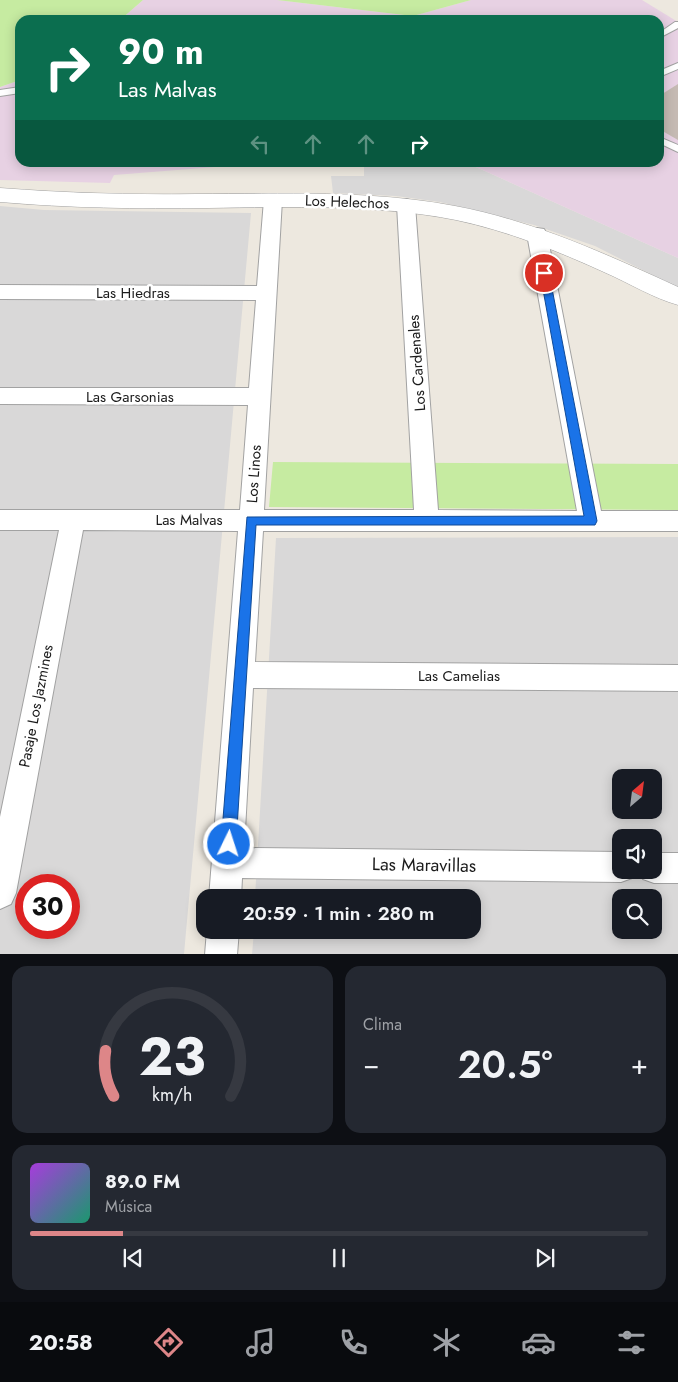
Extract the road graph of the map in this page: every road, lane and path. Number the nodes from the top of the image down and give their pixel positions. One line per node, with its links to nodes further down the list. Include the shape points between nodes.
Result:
1 (678, 24): 2 (lane)
2 (664, 33)
3 (678, 66): 4 (lane)
4 (664, 72)
5 (15, 91): 6 (lane)
6 (0, 93)
7 (664, 142): 8 (lane)
8 (678, 149)
9 (0, 195): 10 (street, Los Helechos, via 122,201)
10 (273, 200): 11 (street, Los Helechos, via 344,200); 14 (street, Los Linos)
11 (406, 205): 12 (street, Los Helechos, via 474,216); 21 (street, Los Cardenales)
12 (537, 234): 15 (street, Los Helechos); 22 (street)
13 (0, 292): 14 (street, Las Hiedras)
14 (266, 293): 17 (street, Los Linos)
15 (678, 297)
16 (0, 396): 17 (street, Las Garsonias)
17 (259, 397): 20 (street, Los Linos)
18 (0, 520): 19 (street, Las Malvas)
19 (73, 520): 20 (street, Las Malvas); 31 (street, Pasaje Los Jazmines)
20 (251, 520): 21 (street, Las Malvas); 24 (street, Los Linos)
21 (427, 521): 22 (street, Las Malvas)
22 (591, 521): 23 (street, Las Malvas)
23 (678, 521)
24 (240, 675): 25 (street, Las Camelias); 26 (street, Los Linos)
25 (678, 678)
26 (227, 863): 27 (street, Las Maravillas); 30 (street, Los Linos)
27 (612, 867)
28 (662, 868): 29 (street)
29 (678, 868)
30 (226, 889)
31 (0, 893)
32 (222, 939): 33 (street)
33 (221, 954)

